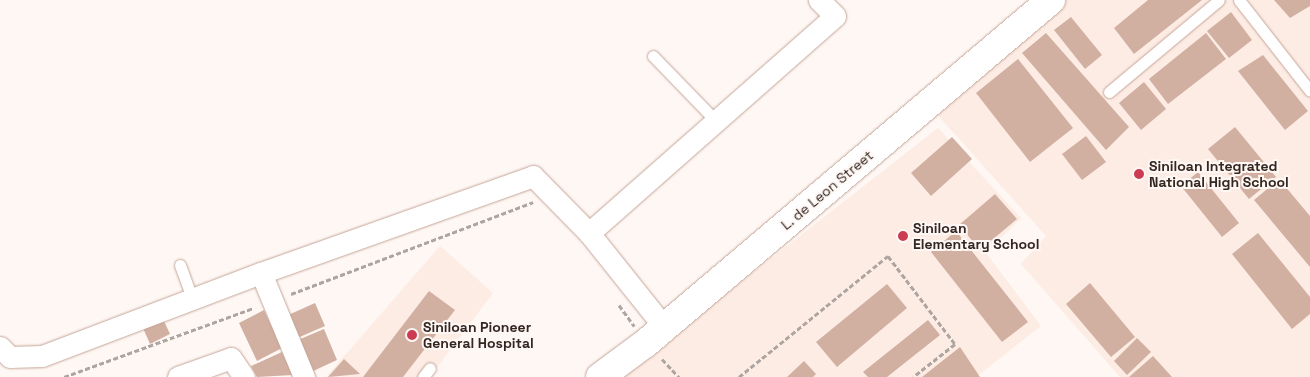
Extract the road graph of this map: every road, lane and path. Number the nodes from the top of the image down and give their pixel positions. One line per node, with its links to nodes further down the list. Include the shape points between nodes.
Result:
1 (819, 0): 8 (street, via 835,16)
2 (1051, 0): 16 (main road, L. de Leon Street)
3 (1219, 0): 7 (lane)
4 (1239, 0): 6 (lane)
5 (653, 56): 8 (lane)
6 (1310, 90)
7 (1109, 92)
8 (716, 121): 10 (street)
9 (542, 199): 15 (path)
10 (588, 233): 12 (street, via 533,176); 16 (street)
11 (180, 265): 14 (lane)
12 (261, 273): 14 (street); 15 (street)
13 (615, 300): 17 (path)
14 (193, 301): 18 (street, via 42,356 10,357)
15 (272, 301): 19 (path); 22 (street)
16 (664, 327): 23 (main road, L. de Leon Street)
17 (637, 331)
18 (0, 347)
19 (64, 377)
20 (178, 377): 21 (street, via 232,358)
21 (244, 377)
22 (304, 377)
23 (600, 377)
24 (738, 377): 25 (path, via 888,256 955,344)
25 (913, 377)

